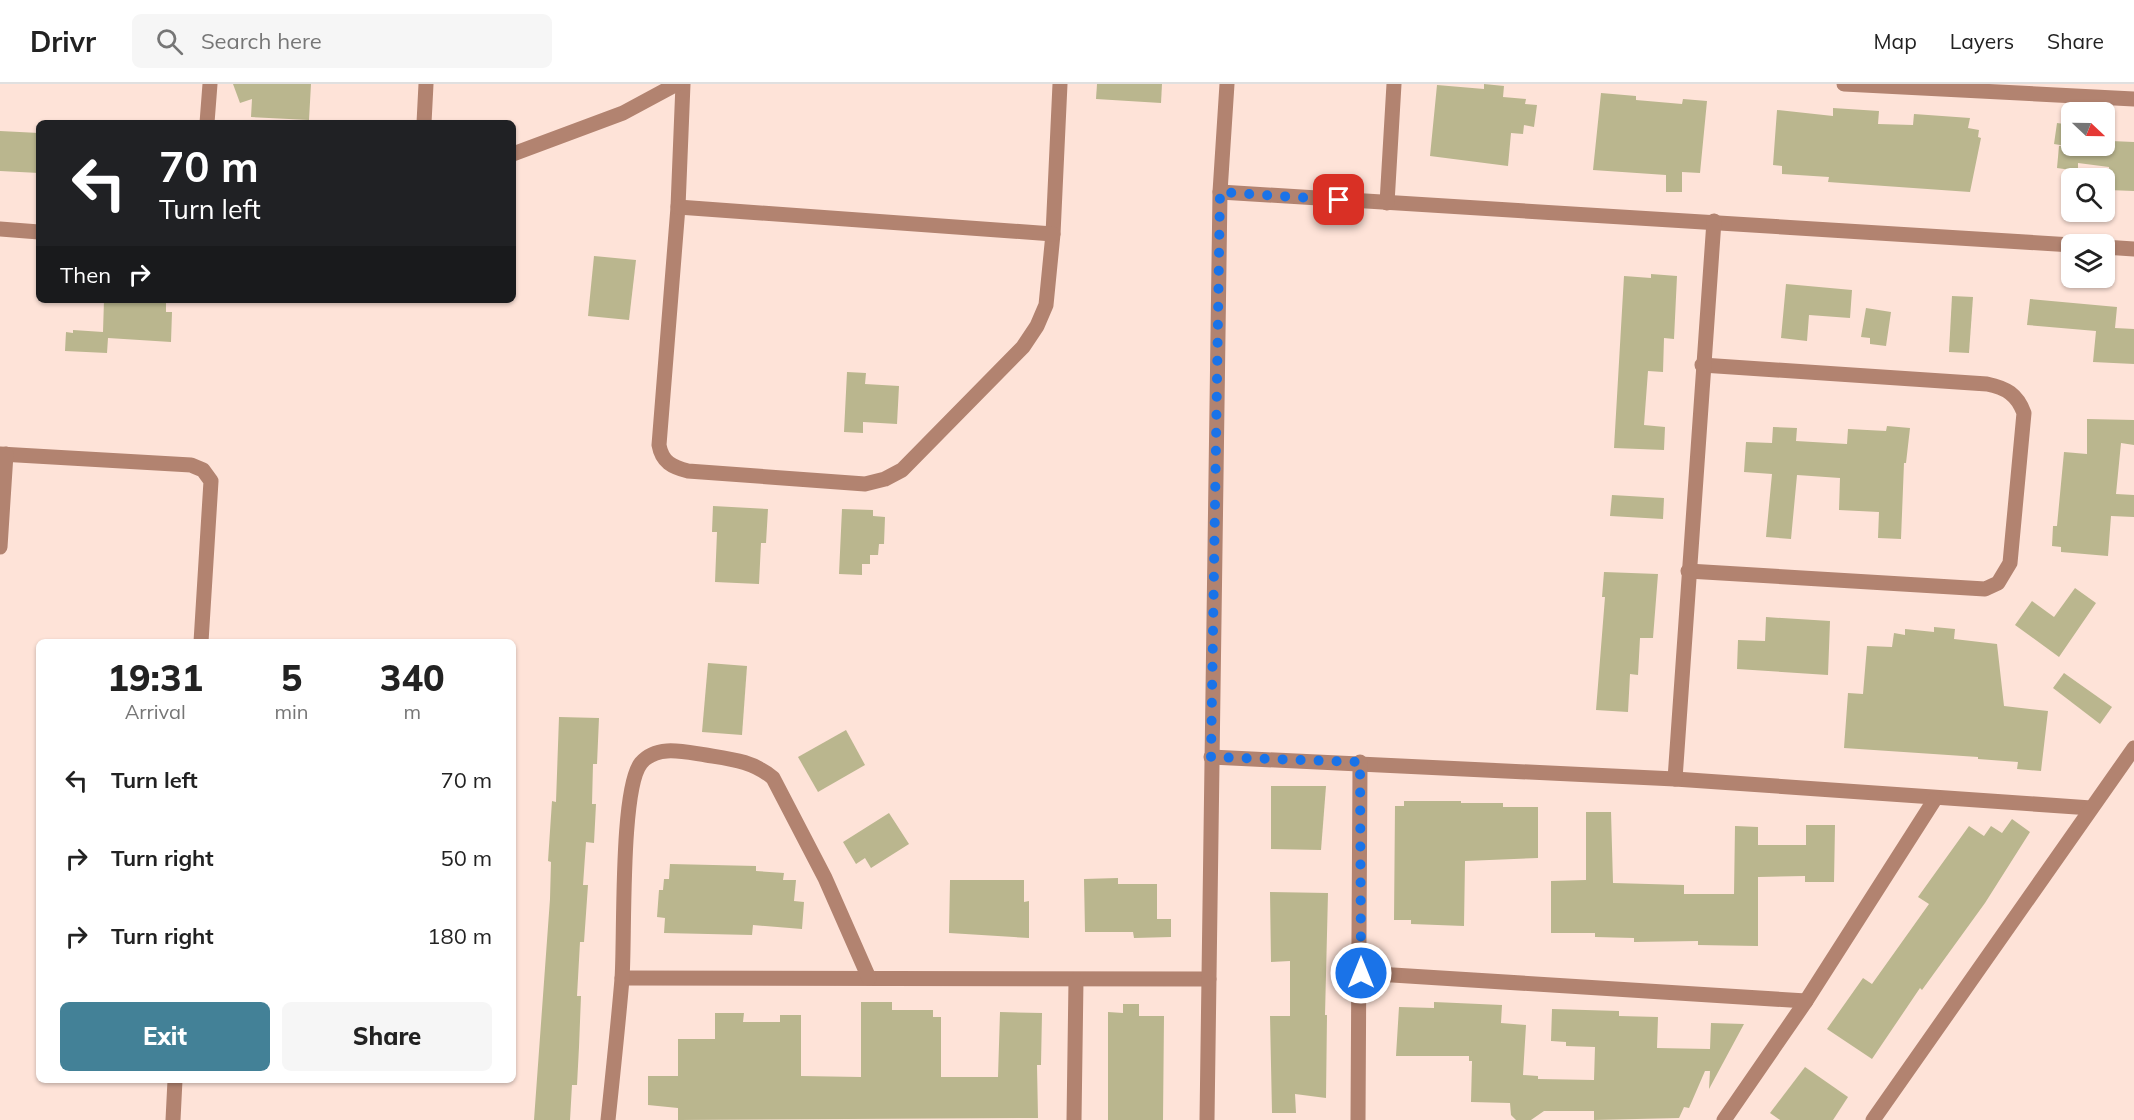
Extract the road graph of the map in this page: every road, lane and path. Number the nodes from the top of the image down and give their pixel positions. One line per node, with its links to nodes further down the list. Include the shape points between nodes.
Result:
1 (210, 84): 11 (street)
2 (426, 84): 12 (street)
3 (677, 84): 13 (street, via 622,113)
4 (684, 84): 16 (street)
5 (1060, 84): 20 (street)
6 (1227, 84): 14 (street)
7 (1394, 84): 15 (street)
8 (1844, 84): 9 (street)
9 (2007, 87): 10 (street)
10 (2134, 99)
11 (207, 120)
12 (424, 120)
13 (516, 153)
14 (1220, 192): 15 (street); 30 (street)
15 (1387, 203): 17 (street)
16 (678, 207): 20 (street); 20 (street, via 659,445 661,454 675,468 735,475 865,484 902,470 1023,347 1037,326 1046,305)
17 (1714, 221): 21 (street); 24 (street)
18 (0, 229): 19 (street)
19 (36, 232)
20 (1053, 234)
21 (2061, 244)
22 (2115, 248): 23 (street)
23 (2134, 249)
24 (1702, 365): 27 (street); 27 (street, via 1987,384 2014,395 2024,413 2010,563 1998,583 1985,590)
25 (3, 454): 26 (street); 28 (street, via 191,465 203,470 211,481)
26 (0, 547)
27 (1688, 571): 32 (street)
28 (201, 639)
29 (2134, 748): 34 (street)
30 (1211, 757): 31 (street); 38 (street)
31 (1360, 762): 32 (street); 35 (street)
32 (1675, 779): 33 (street)
33 (1935, 799): 34 (street); 40 (street)
34 (2091, 808): 48 (street)
35 (1361, 973): 40 (street); 46 (street)
36 (622, 978): 37 (street); 37 (street, via 628,806 634,776 642,762 672,750 744,761 762,768 773,778 825,878); 43 (street)
37 (869, 978): 39 (street)
38 (1209, 979): 39 (street); 45 (street)
39 (1076, 980): 44 (street)
40 (1806, 1001): 47 (street)
41 (175, 1083): 42 (street)
42 (173, 1120)
43 (608, 1120)
44 (1074, 1120)
45 (1207, 1120)
46 (1358, 1120)
47 (1724, 1120)
48 (1873, 1120)

